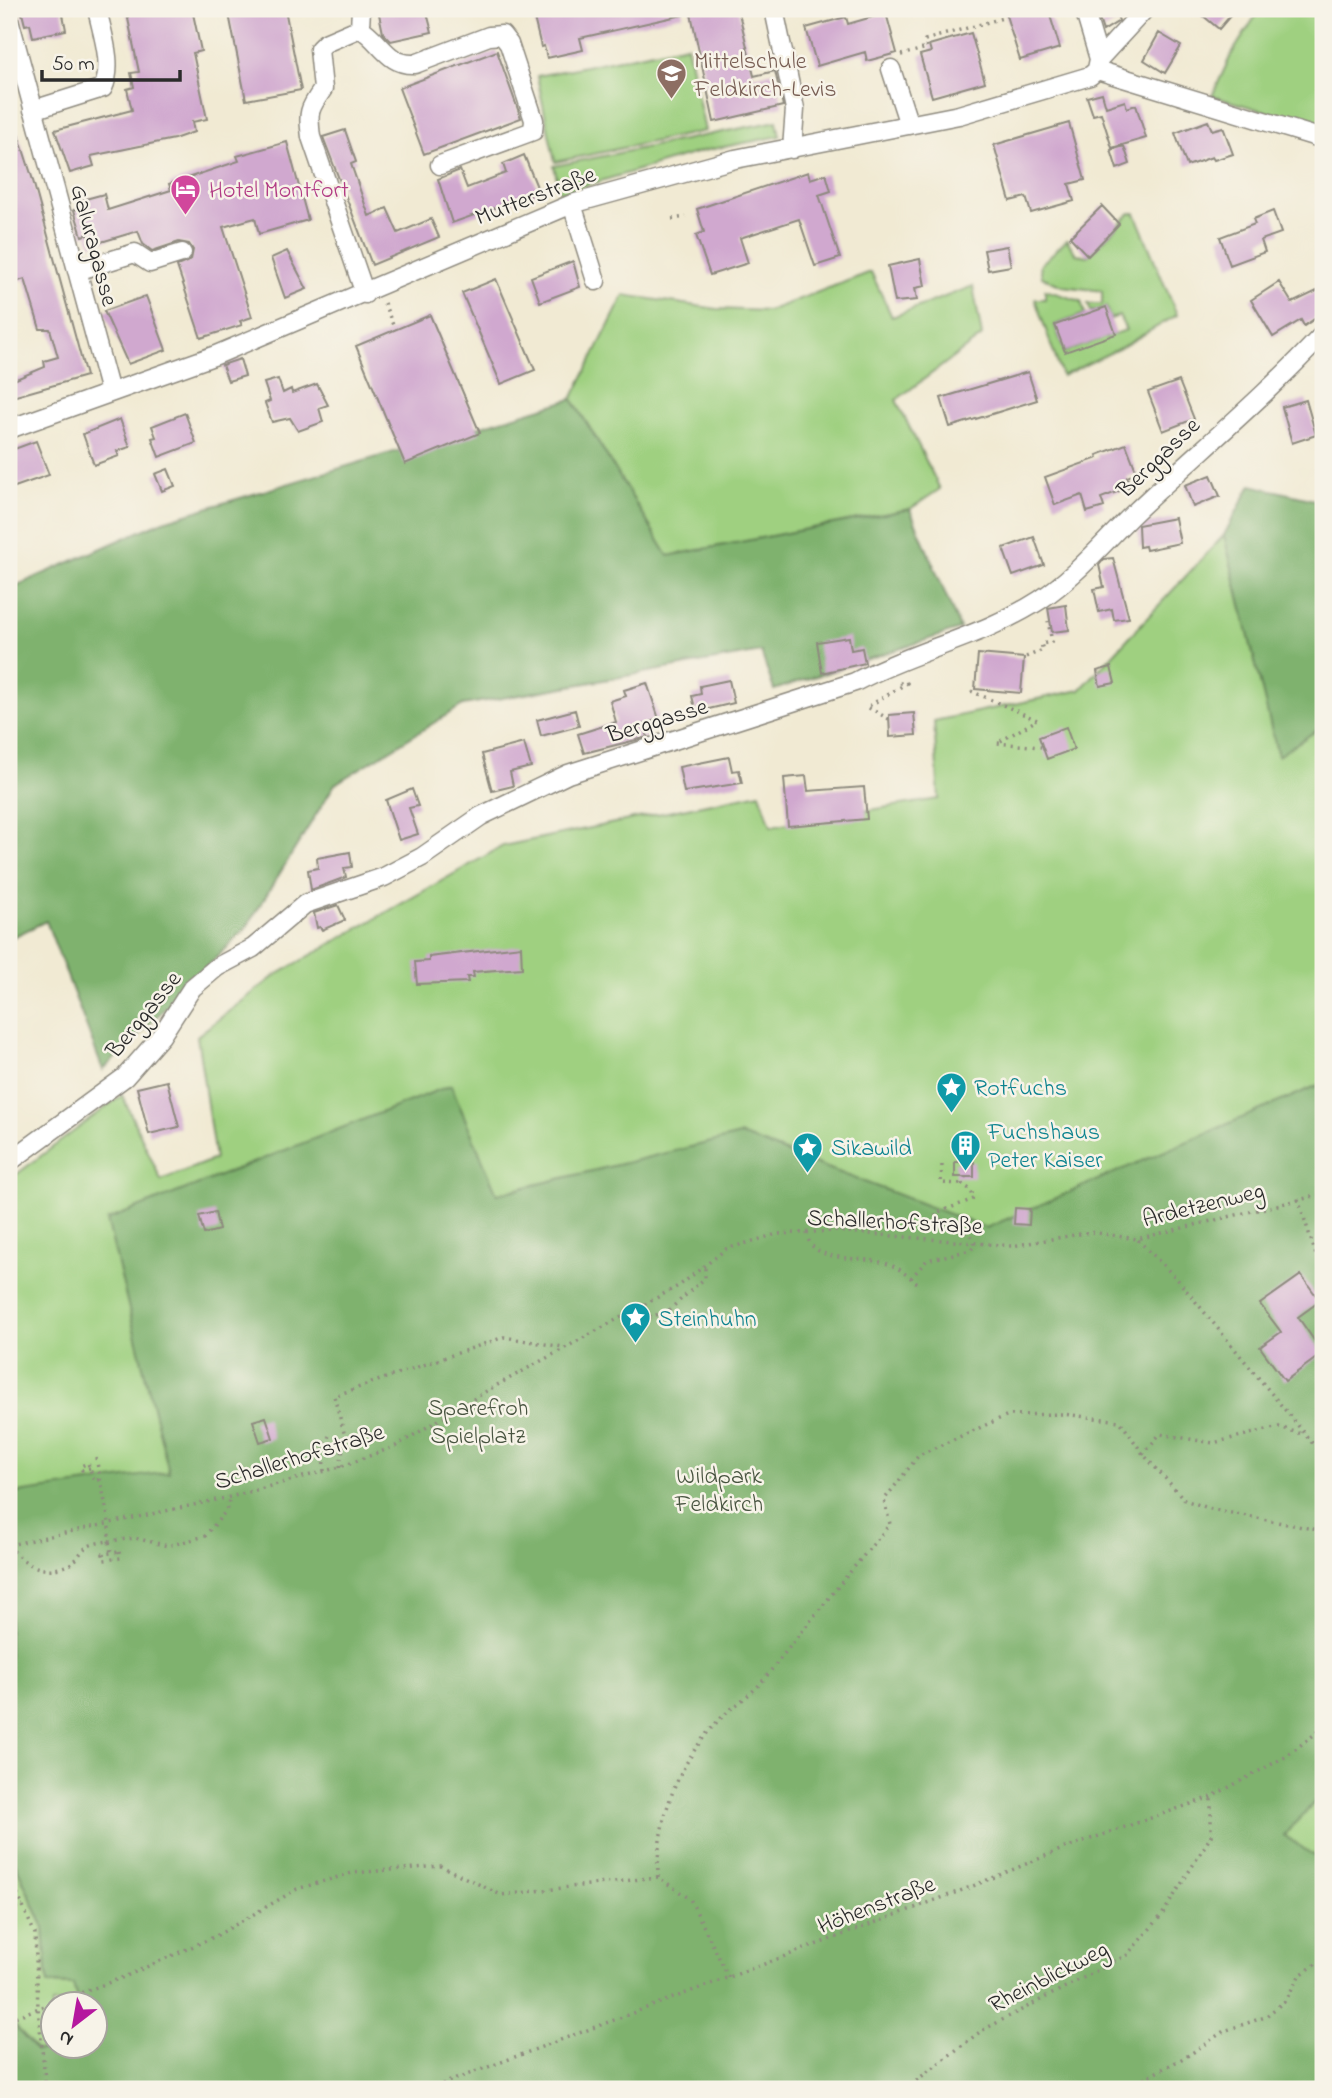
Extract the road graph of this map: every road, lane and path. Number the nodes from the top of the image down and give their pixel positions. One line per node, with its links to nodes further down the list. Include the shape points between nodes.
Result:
1 (97, 9): 11 (street, via 108,78 103,88)
2 (360, 9): 8 (street)
3 (1084, 9): 9 (street)
4 (1145, 9): 9 (street)
5 (775, 14): 14 (street, via 795,109)
6 (1006, 17): 10 (path, via 925,40 927,48 888,59)
7 (9, 19): 11 (street, Galuragasse)
8 (360, 28): 15 (street, via 403,65 489,36 502,35 509,44 534,120 533,131); 22 (street, via 319,49 323,89 310,105 309,115 311,137)
9 (1098, 65): 12 (street, Mutterstraße, via 1090,76 1074,82); 13 (street)
10 (891, 69): 12 (street)
11 (33, 110): 20 (street, Galuragasse)
12 (909, 125): 14 (street, Mutterstraße)
13 (1323, 139)
14 (792, 149): 16 (street, Mutterstraße, via 681,172)
15 (440, 166)
16 (572, 204): 21 (street); 22 (street, Mutterstraße)
17 (686, 218): 18 (path)
18 (672, 219)
19 (182, 253): 20 (street, via 150,263 135,253)
20 (77, 271): 25 (street, Galuragasse)
21 (596, 281)
22 (371, 291): 23 (path); 25 (street, Mutterstraße)
23 (395, 330)
24 (1323, 334): 33 (street, Berggasse, via 1284,376 1041,599 993,625 855,681 569,774 481,816 422,858 384,877 305,905 253,948 217,967 192,988 161,1036 125,1077)
25 (110, 392): 26 (street, Mutterstraße)
26 (9, 429)
27 (1048, 621): 28 (path, via 1052,642 1041,644 1043,650)
28 (1026, 657)
29 (888, 683): 31 (path, via 907,683 867,707)
30 (971, 691): 32 (path, via 1037,720 997,743)
31 (889, 719)
32 (1041, 747)
33 (9, 1161)
34 (942, 1165): 36 (path, via 941,1183)
35 (965, 1177): 36 (path)
36 (962, 1184): 44 (path, via 974,1199 936,1213 936,1217 971,1235)
37 (1323, 1194): 38 (path, Ardetzenweg)
38 (1298, 1199): 43 (path, Ardetzenweg); 45 (path)
39 (842, 1219): 41 (path)
40 (807, 1232): 41 (path, Schallerhofstraße); 46 (path, Schallerhofstraße, via 777,1234 726,1250); 47 (path, via 808,1242 824,1256 891,1265)
41 (841, 1232): 44 (path, Schallerhofstraße)
42 (1091, 1232): 43 (path, Ardetzenweg); 44 (path, Schallerhofstraße, via 1012,1245)
43 (1137, 1239): 51 (path, via 1177,1279)
44 (975, 1244): 47 (path, via 971,1250 927,1260)
45 (1316, 1255)
46 (705, 1265): 49 (path, Schallerhofstraße, via 680,1285); 49 (path, via 705,1278 669,1310 651,1317)
47 (911, 1278): 48 (path)
48 (920, 1285)
49 (637, 1308): 50 (path, Schallerhofstraße)
50 (564, 1347): 56 (path, Schallerhofstraße, via 396,1446); 56 (path, via 505,1337 334,1396 345,1436)
51 (1305, 1435): 53 (path); 54 (path, via 1279,1427 1213,1443 1160,1434)
52 (329, 1436): 58 (path, via 323,1451)
53 (1322, 1452)
54 (1143, 1454): 62 (path, via 1185,1500); 69 (path, via 1120,1421 1008,1415 919,1455 884,1500 890,1524 763,1681 718,1721 689,1755 664,1817 657,1847)
55 (96, 1458): 59 (path)
56 (340, 1467): 58 (path, Schallerhofstraße)
57 (90, 1468): 59 (path, via 94,1480)
58 (324, 1471): 60 (path, Schallerhofstraße)
59 (101, 1479): 61 (path)
60 (230, 1497): 61 (path, Schallerhofstraße); 63 (path, via 226,1511 205,1536 168,1546 135,1538)
61 (109, 1522): 63 (path); 64 (path, Schallerhofstraße)
62 (1323, 1531)
63 (109, 1541): 64 (path, via 86,1547 73,1563 48,1570 33,1567); 65 (path)
64 (9, 1545)
65 (111, 1553): 65 (path, via 103,1554 104,1560 121,1558 120,1552)
66 (1323, 1728): 67 (path, Höhenstraße, via 1285,1757)
67 (1211, 1797): 73 (path, Höhenstraße, via 1065,1848); 80 (path, Rheinblickweg, via 1211,1836 1162,1915 1127,1955 981,2031)
68 (9, 1875): 70 (path)
69 (658, 1877): 73 (path, via 690,1899); 74 (path, via 501,1895 441,1866 352,1873 297,1889 216,1936)
70 (23, 1906): 71 (path); 75 (path, via 35,1934)
71 (9, 1910)
72 (1323, 1959): 81 (path, via 1299,1976 1286,2000 1265,2017 1224,2031)
73 (729, 1978): 79 (path, Höhenstraße)
74 (88, 1990)
75 (38, 2008): 76 (path)
76 (9, 2019)
77 (43, 2060): 78 (path)
78 (46, 2089)
79 (429, 2089)
80 (905, 2089)
81 (1125, 2089)

